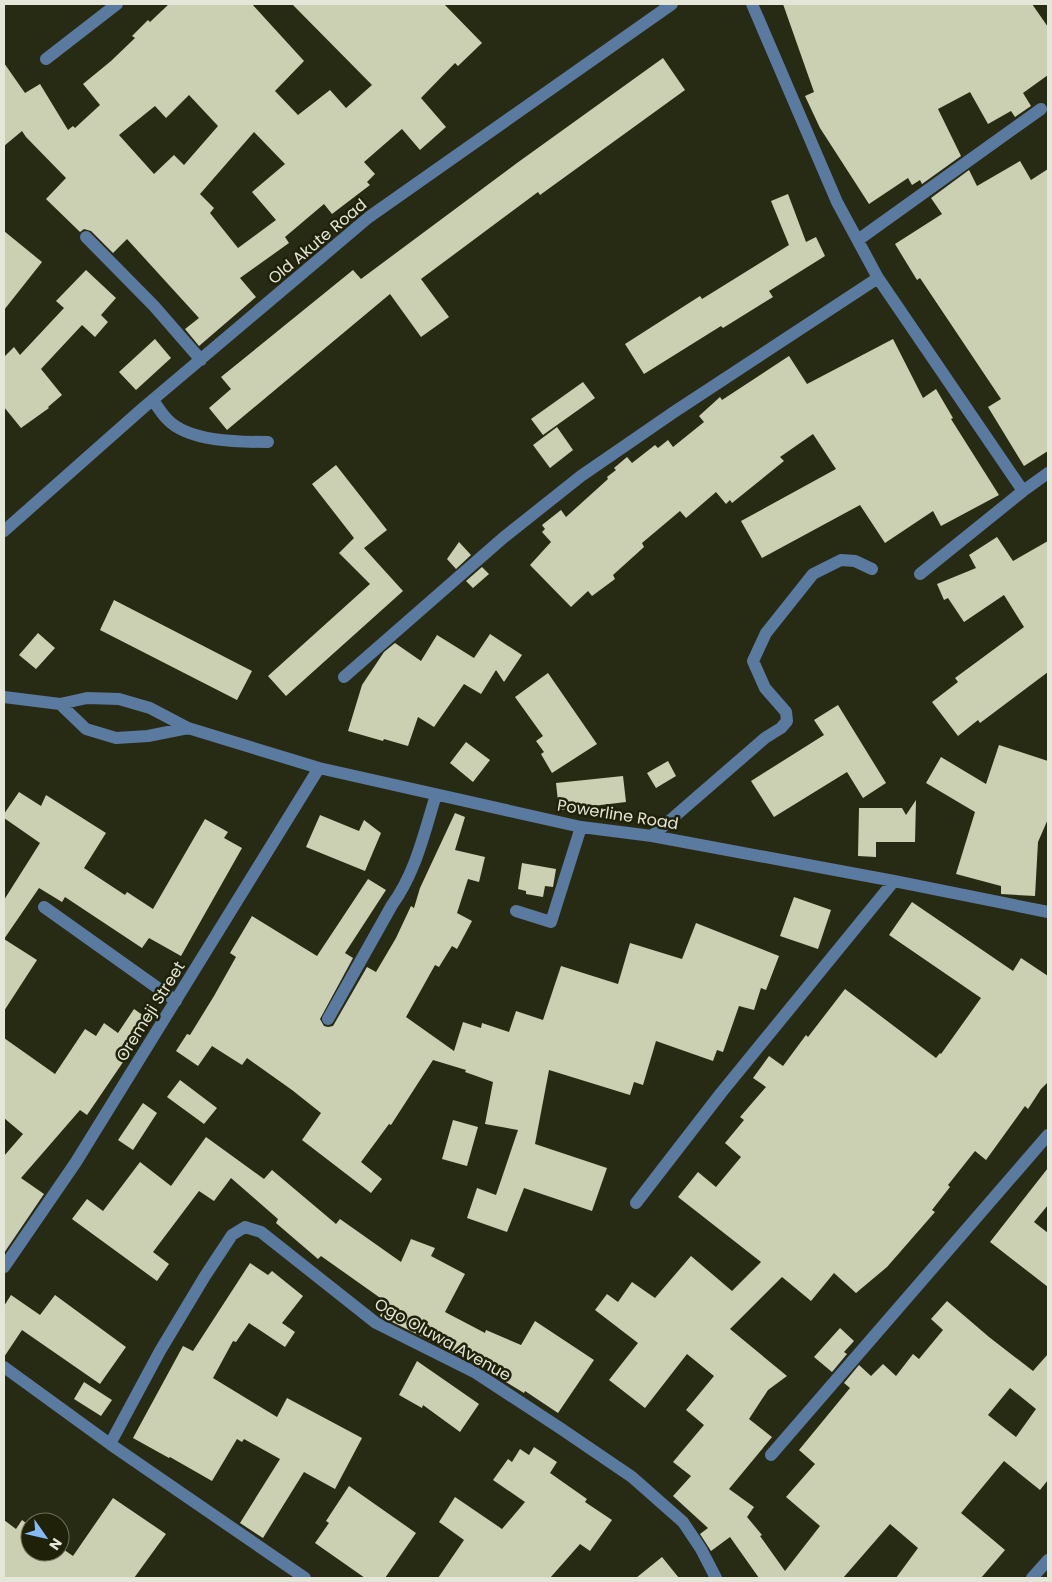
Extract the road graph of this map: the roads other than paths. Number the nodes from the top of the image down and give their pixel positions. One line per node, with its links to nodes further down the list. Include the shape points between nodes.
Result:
1 (117, 4): 4 (street)
2 (672, 4): 9 (street, Old Akute Road, via 369,217)
3 (752, 4): 7 (street, via 836,202)
4 (46, 59)
5 (1041, 109): 7 (street)
6 (86, 237): 9 (street, via 154,306)
7 (858, 240): 8 (street)
8 (878, 278): 13 (street); 17 (street, via 581,476 503,538)
9 (201, 360): 10 (street, Old Akute Road)
10 (153, 400): 11 (street, via 168,420 187,432 213,439); 14 (street, Old Akute Road)
11 (268, 442)
12 (1048, 473): 13 (street)
13 (1024, 490): 16 (street)
14 (4, 531)
15 (872, 569): 24 (street, via 855,561 841,560 813,574 792,599 766,632 753,661 765,688 786,712 788,721)
16 (920, 574)
17 (344, 677)
18 (4, 697): 19 (street, Powerline Road)
19 (60, 704): 20 (street, Powerline Road, via 87,698 119,699 150,708); 20 (street, Powerline Road, via 86,729 116,738)
20 (188, 728): 21 (street, Powerline Road)
21 (318, 768): 22 (street, Powerline Road); 29 (street, Oremeji Street)
22 (436, 795): 23 (street, Powerline Road); 30 (street, via 404,888)
23 (581, 827): 24 (street, Powerline Road); 27 (street, via 551,922)
24 (652, 836): 25 (street, Powerline Road)
25 (894, 881): 28 (street, Powerline Road); 32 (street, via 720,1093)
26 (44, 907): 29 (street)
27 (516, 911)
28 (1048, 912)
29 (176, 1001): 33 (street, Oremeji Street, via 76,1162)
30 (328, 1019)
31 (1048, 1135): 36 (street)
32 (636, 1203)
33 (4, 1267)
34 (4, 1366): 35 (street)
35 (110, 1444): 38 (street); 39 (street, Ogo Oluwa Avenue, via 205,1276 232,1235 245,1227 261,1232 376,1323 476,1373 632,1477 683,1522)
36 (771, 1455)
37 (1048, 1560): 40 (street)
38 (305, 1578)
39 (716, 1578)
40 (1032, 1578)

